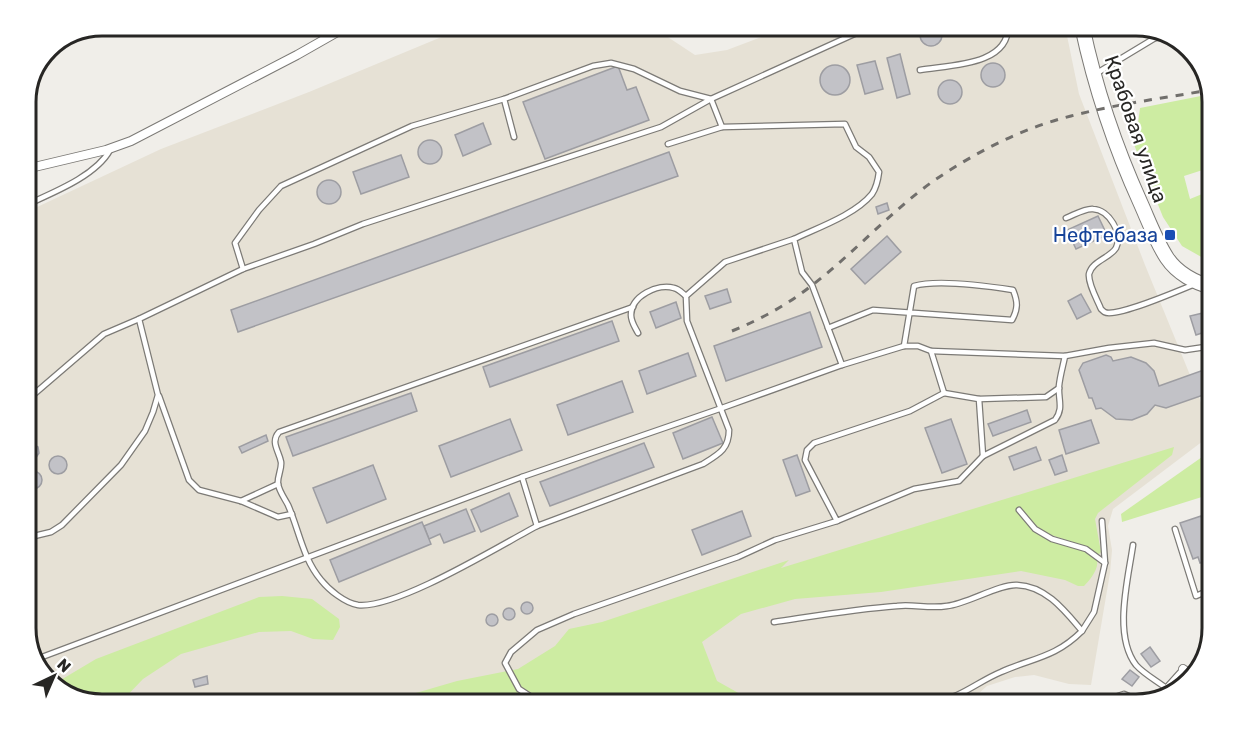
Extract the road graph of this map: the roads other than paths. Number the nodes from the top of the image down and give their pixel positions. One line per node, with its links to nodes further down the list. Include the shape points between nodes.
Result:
1 (330, 36): 13 (street)
2 (850, 36): 9 (lane)
3 (1006, 36): 6 (lane, via 996,53 980,60)
4 (1084, 36): 7 (main road, Крабовая улица)
5 (1155, 38): 7 (lane)
6 (920, 70)
7 (1094, 75): 19 (main road, Крабовая улица, via 1129,179 1150,225 1168,259)
8 (504, 99): 9 (lane, via 611,63 634,69 680,92); 11 (lane); 18 (lane, via 412,126 281,186 235,243)
9 (711, 99): 10 (lane); 18 (lane, via 661,127 384,217)
10 (722, 127): 12 (lane); 17 (lane, via 845,124 856,147 879,172 871,195 860,204)
11 (514, 137)
12 (668, 144)
13 (111, 148): 14 (street); 15 (lane, via 94,169)
14 (36, 167)
15 (36, 200)
16 (1066, 218): 19 (lane, via 1090,208 1101,210 1111,219 1118,236 1115,249 1089,272 1104,312 1127,308)
17 (794, 239): 21 (lane, via 725,262); 25 (lane, via 802,272 812,285)
18 (243, 269): 24 (lane)
19 (1197, 283): 20 (main road, Крабовая улица)
20 (1202, 284)
21 (686, 296): 22 (lane, via 668,287 647,292); 37 (lane, via 687,321)
22 (633, 307): 26 (lane, via 632,321); 40 (lane, via 279,432 275,436 282,464)
23 (910, 314): 23 (lane, via 914,286 922,283 1012,290 1017,300 1012,320); 25 (lane, via 873,310); 27 (lane)
24 (139, 319): 33 (lane, via 104,334); 35 (lane)
25 (828, 328): 31 (lane)
26 (638, 333)
27 (904, 346): 29 (lane); 31 (lane)
28 (1202, 347): 30 (lane, via 1185,350 1154,343)
29 (931, 351): 30 (lane); 34 (lane)
30 (1065, 356): 32 (lane)
31 (842, 365): 37 (lane)
32 (1059, 388): 36 (lane, via 1046,397); 38 (lane, via 1062,405 1055,420)
33 (36, 392)
34 (944, 393): 36 (lane); 44 (lane, via 910,411 814,444 807,450 806,460)
35 (158, 395): 41 (lane, via 189,480 199,490); 48 (lane, via 145,431 121,465 63,525)
36 (979, 399): 38 (lane)
37 (722, 408): 39 (lane); 46 (lane, via 729,442 718,455)
38 (983, 456): 44 (lane, via 959,481 914,489)
39 (522, 477): 46 (lane); 50 (lane)
40 (278, 484): 41 (lane); 43 (lane)
41 (241, 501): 43 (lane, via 278,517)
42 (1019, 510): 51 (lane, via 1035,529 1052,539 1086,549)
43 (292, 514): 50 (lane)
44 (837, 521): 60 (lane, via 775,540 537,630 511,652 505,663 519,689)
45 (1101, 521): 51 (lane)
46 (537, 526): 50 (lane, via 413,592 373,604 347,602 321,581)
47 (1175, 529): 52 (lane, via 1196,596)
48 (36, 536)
49 (1133, 545): 59 (lane, via 1123,638 1137,666)
50 (306, 556): 55 (lane)
51 (1105, 563): 54 (lane, via 1094,612)
52 (1202, 593)
53 (774, 622): 54 (lane, via 900,605 951,606 1016,584 1041,590)
54 (1083, 631): 61 (lane, via 1043,658 1000,672)
55 (43, 657)
56 (1183, 669): 57 (street); 58 (lane)
57 (1186, 671)
58 (1168, 685)
59 (1165, 687)
60 (526, 694)
61 (962, 694)

